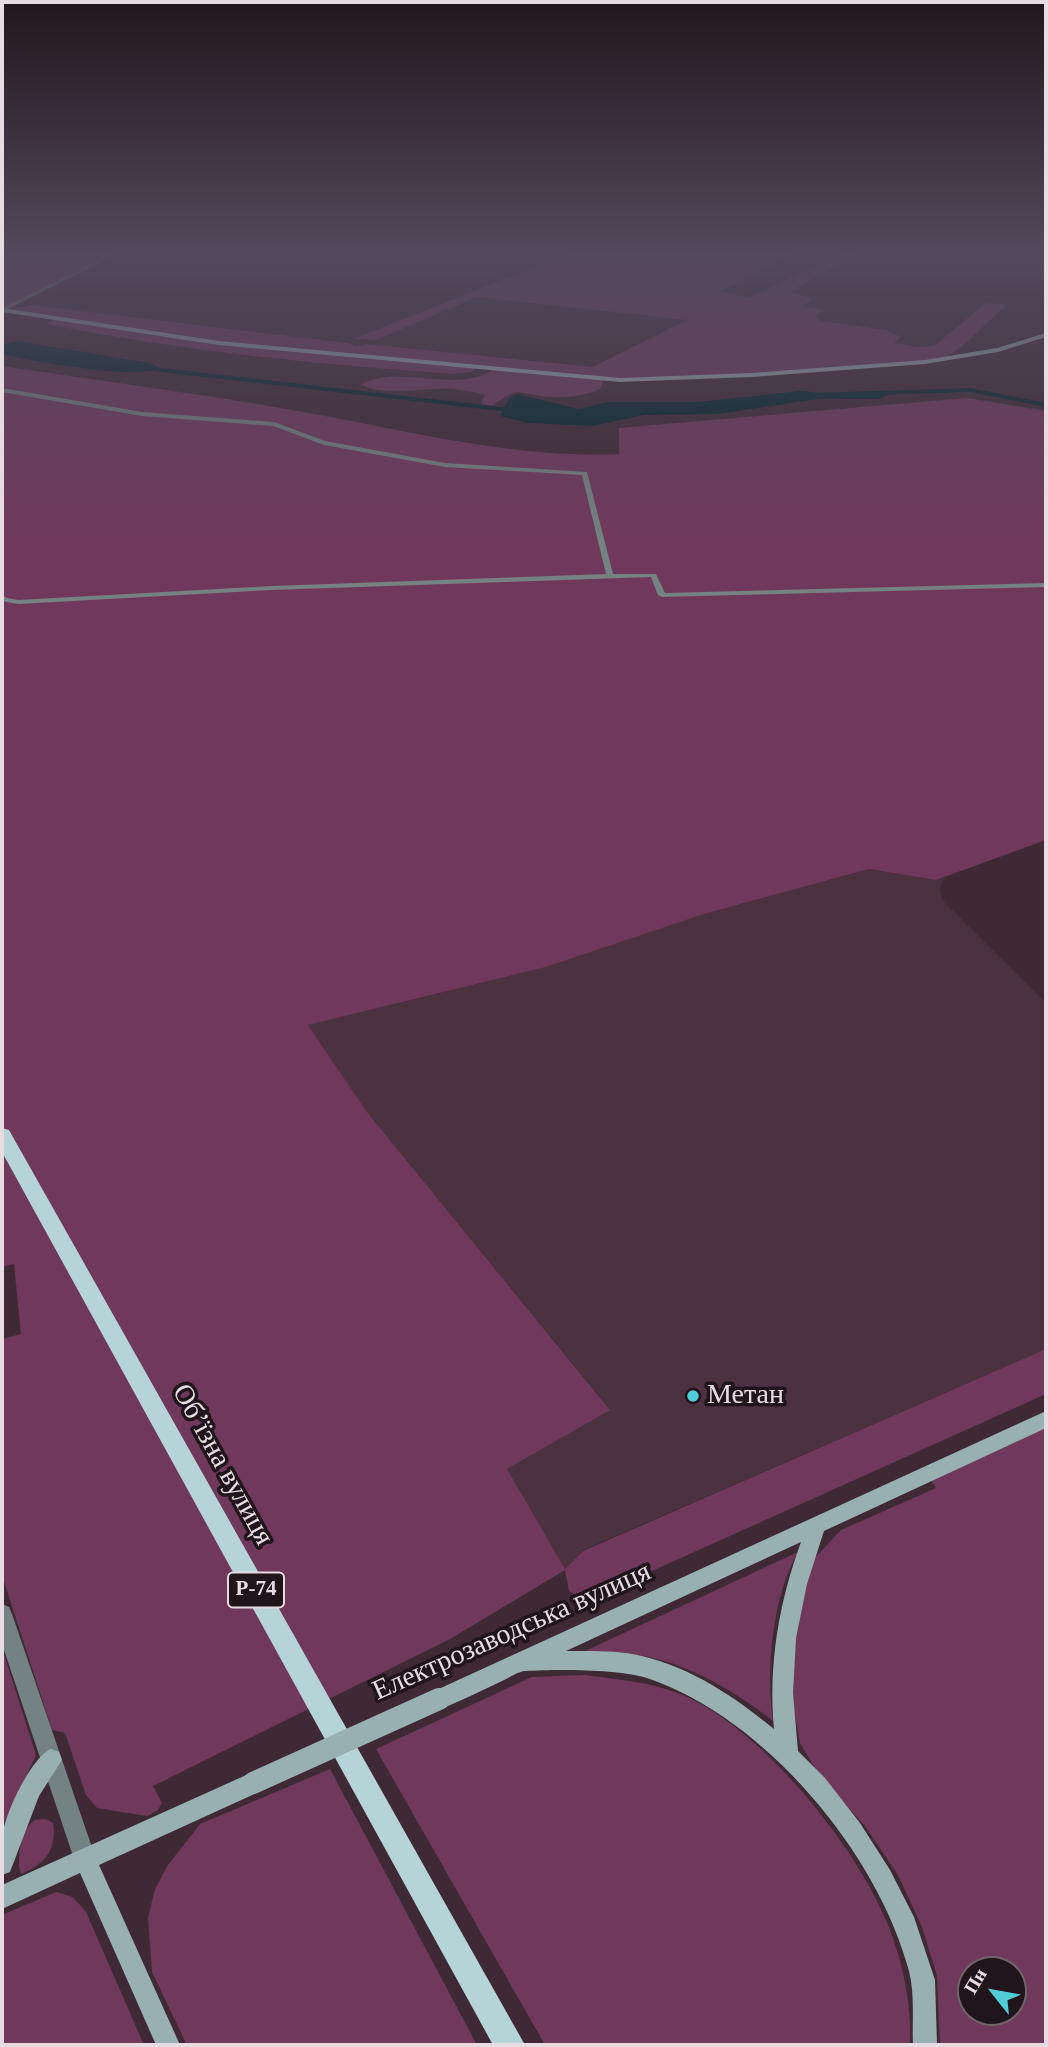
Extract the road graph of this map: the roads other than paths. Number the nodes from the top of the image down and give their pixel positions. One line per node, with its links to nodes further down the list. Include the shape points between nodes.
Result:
1 (290, 350): 2 (main road, via 612,379 925,362)
2 (1000, 350)
3 (2, 390): 4 (street, via 142,414 274,424 324,443 445,465 585,473)
4 (610, 576): 5 (street, via 654,575 662,595); 6 (street, via 18,602)
5 (1046, 585)
6 (2, 597)
7 (2, 1135): 18 (main road, Обʼїзна вулиця / Р-74)
8 (1046, 1419): 9 (main road, Електрозаводська вулиця)
9 (816, 1527): 11 (main road, Електрозаводська вулиця); 12 (main road, via 799,1574 783,1653 781,1705)
10 (2, 1614): 13 (street)
11 (522, 1661): 12 (main road, via 643,1667 699,1688 743,1714); 14 (main road, Електрозаводська вулиця, bridge)
12 (787, 1752): 19 (main road, via 855,1835 905,1922 922,1973)
13 (51, 1760): 14 (street); 15 (main road, via 30,1789)
14 (85, 1859): 16 (main road, Електрозаводська вулиця); 17 (main road)
15 (2, 1864)
16 (2, 1897)
17 (168, 2045)
18 (510, 2045)
19 (925, 2045)

